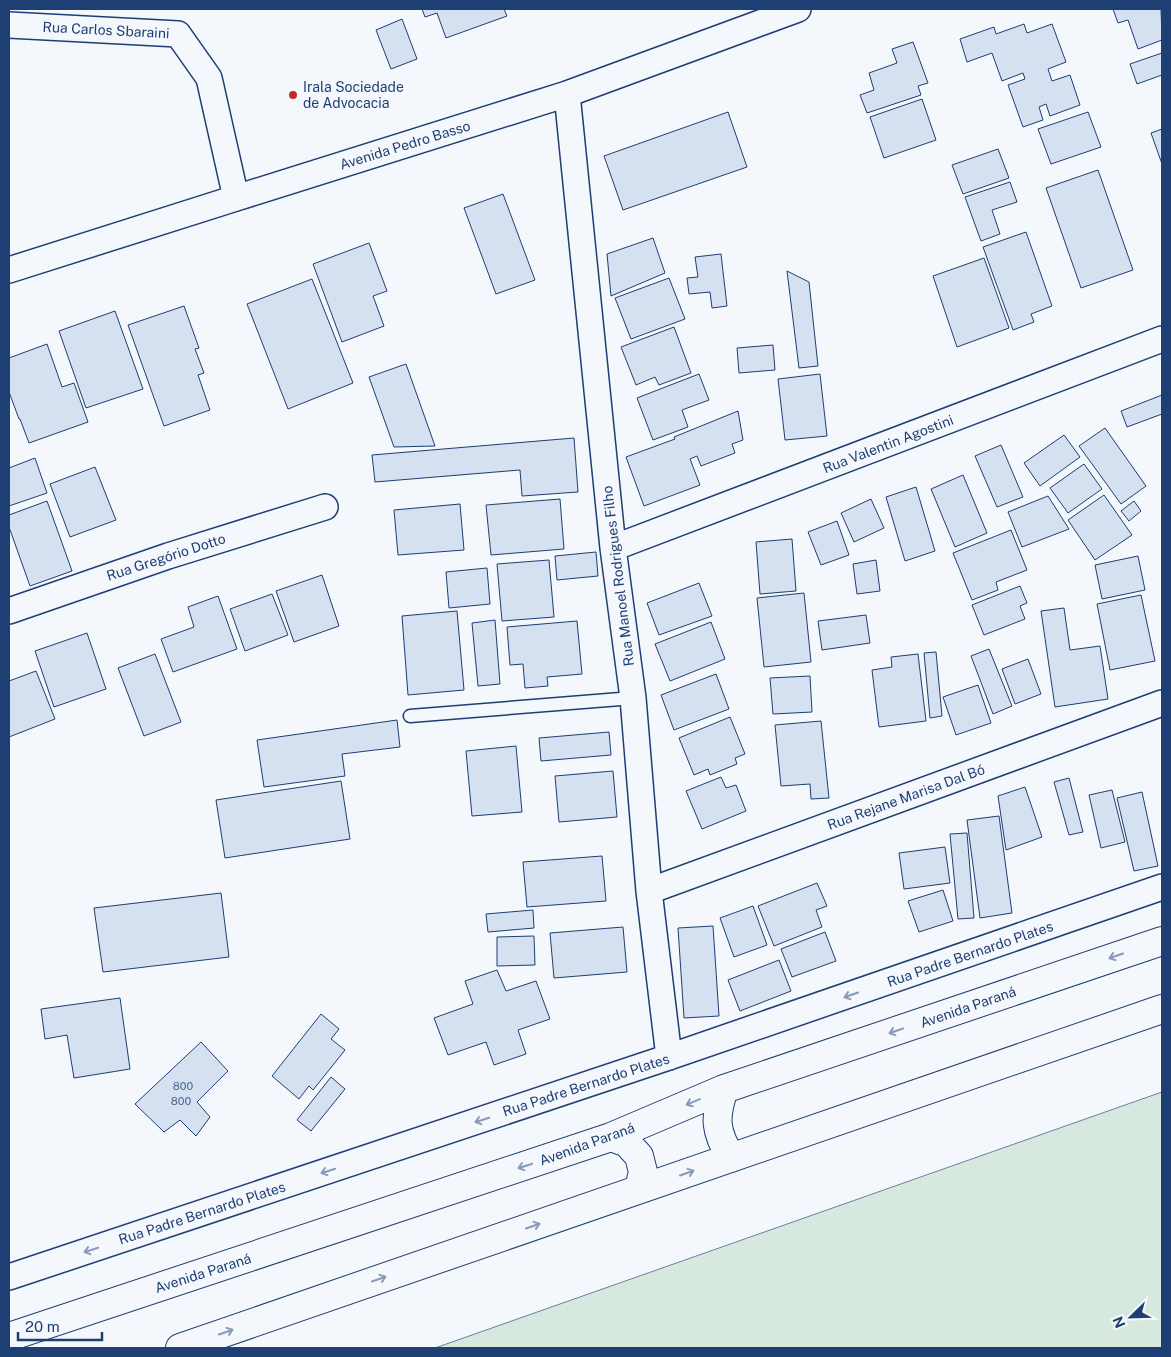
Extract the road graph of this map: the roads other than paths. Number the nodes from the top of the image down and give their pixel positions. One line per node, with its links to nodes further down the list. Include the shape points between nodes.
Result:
1 (798, 9): 3 (street, Avenida Pedro Basso)
2 (9, 25): 4 (street, Rua Carlos Sbaraini, via 178,34 209,78)
3 (567, 94): 4 (street, Avenida Pedro Basso); 8 (street, Rua Manoel Rodrigues Filho)
4 (236, 198): 5 (street, Avenida Pedro Basso)
5 (9, 270)
6 (1162, 339): 8 (street, Rua Valentin Agostini)
7 (325, 507): 9 (street, Rua Gregório Dotto, via 168,556)
8 (613, 548): 10 (street, Rua Manoel Rodrigues Filho)
9 (9, 611)
10 (633, 698): 12 (lane); 14 (street, Rua Manoel Rodrigues Filho)
11 (1162, 703): 14 (street, Rua Rejane Marisa Dal Bó)
12 (410, 716)
13 (1162, 887): 17 (street, Rua Padre Bernardo Plates, one-way to 17)
14 (649, 891): 17 (street, Rua Manoel Rodrigues Filho)
15 (1162, 941): 18 (main road, Avenida Paraná, one-way to 18)
16 (1162, 1009): 20 (main road)
17 (669, 1057): 22 (street, Rua Padre Bernardo Plates, one-way to 22)
18 (724, 1089): 19 (main road, Avenida Paraná, one-way to 19); 20 (main road, via 717,1124)
19 (611, 1137): 21 (main road, via 627,1143 639,1156 643,1172); 23 (main road, Avenida Paraná, one-way to 23)
20 (731, 1158): 21 (main road, one-way to 20)
21 (639, 1189): 24 (main road, one-way to 21)
22 (9, 1277)
23 (9, 1337)
24 (180, 1348)

